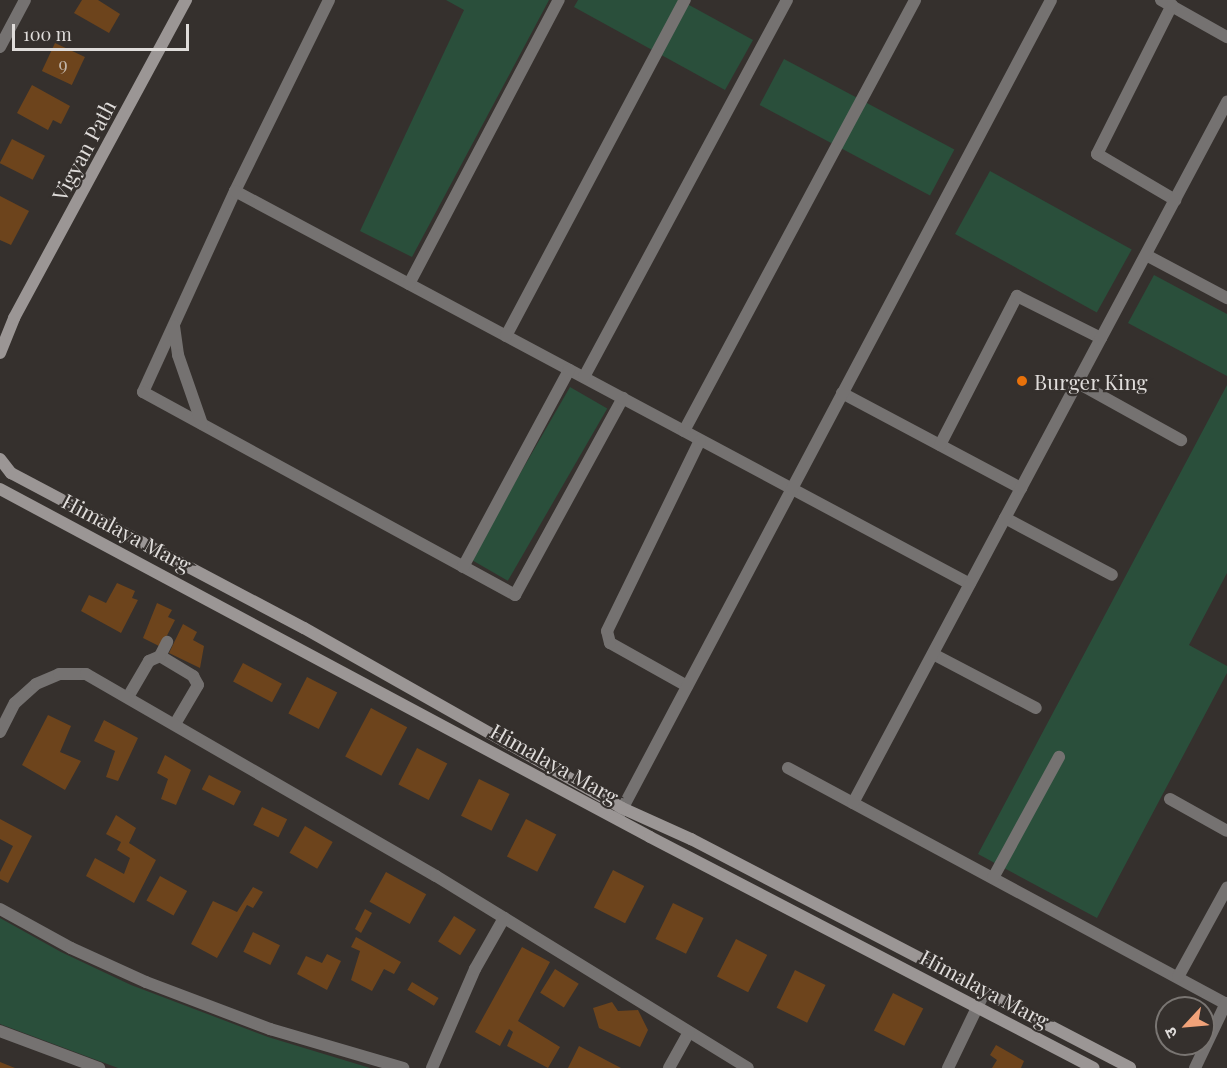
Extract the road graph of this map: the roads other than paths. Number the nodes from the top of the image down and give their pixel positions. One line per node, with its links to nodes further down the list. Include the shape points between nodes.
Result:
1 (25, 0): 11 (street)
2 (186, 0): 18 (main road, Vigyan Path)
3 (329, 0): 13 (street)
4 (559, 0): 16 (street)
5 (685, 0): 20 (street)
6 (787, 0): 25 (street)
7 (915, 0): 30 (street)
8 (1051, 0): 27 (street)
9 (1167, 3): 10 (street); 14 (street, via 1097,154)
10 (1227, 37)
11 (0, 47)
12 (1227, 102): 14 (street)
13 (235, 191): 16 (street); 19 (street)
14 (1174, 200): 15 (street)
15 (1146, 255): 17 (street); 22 (street)
16 (409, 284): 20 (street)
17 (1227, 298)
18 (14, 318): 21 (main road, Vigyan Path); 23 (main road, Vigyan Path)
19 (174, 325): 29 (street, via 178,355); 29 (street, via 143,392)
20 (506, 336): 24 (street)
21 (0, 338)
22 (1101, 338): 26 (street); 33 (street, via 1017,296)
23 (0, 353)
24 (569, 370): 25 (street); 39 (street)
25 (584, 378): 28 (street)
26 (1077, 383): 32 (street); 35 (street)
27 (842, 393): 33 (street); 37 (street)
28 (622, 398): 30 (street); 39 (street, via 515,595)
29 (202, 424): 39 (street)
30 (684, 431): 31 (street)
31 (700, 440): 37 (street); 45 (street, via 607,631 610,644)
32 (1181, 440)
33 (940, 445): 35 (street)
34 (0, 459): 54 (main road, Himalaya Marg, via 11,473 304,628)
35 (1021, 488): 38 (street)
36 (0, 489): 54 (main road, Himalaya Marg)
37 (791, 489): 41 (street); 45 (street)
38 (1005, 518): 40 (street); 41 (street)
39 (463, 567)
40 (1112, 575)
41 (970, 584): 43 (street)
42 (167, 642): 44 (street)
43 (933, 654): 47 (street); 53 (street)
44 (160, 656): 46 (street, via 149,661); 48 (street, via 193,675 198,685)
45 (687, 686): 54 (street)
46 (128, 697): 48 (street); 49 (street, via 86,674 59,674 36,684 15,703)
47 (1036, 708)
48 (175, 724): 59 (street)
49 (0, 732)
50 (1059, 757): 56 (street)
51 (788, 768): 53 (street)
52 (1170, 799): 55 (street)
53 (853, 803): 56 (street)
54 (619, 813): 61 (main road, Himalaya Marg, via 702,844); 63 (main road, Himalaya Marg)
55 (1227, 831)
56 (993, 878): 60 (street)
57 (1227, 888): 60 (street)
58 (0, 909): 67 (street, via 71,948 146,982 270,1029)
59 (504, 918): 65 (street); 68 (street, via 475,969)
60 (1178, 977): 62 (street)
61 (986, 990): 63 (street); 73 (main road, Himalaya Marg)
62 (1227, 1003): 74 (street)
63 (978, 1006): 71 (street); 72 (main road, Himalaya Marg)
64 (0, 1031): 66 (street)
65 (689, 1032): 69 (street); 70 (street)
66 (99, 1068)
67 (403, 1068)
68 (432, 1068)
69 (669, 1068)
70 (748, 1068)
71 (948, 1068)
72 (1093, 1068)
73 (1130, 1068)
74 (1195, 1068)

